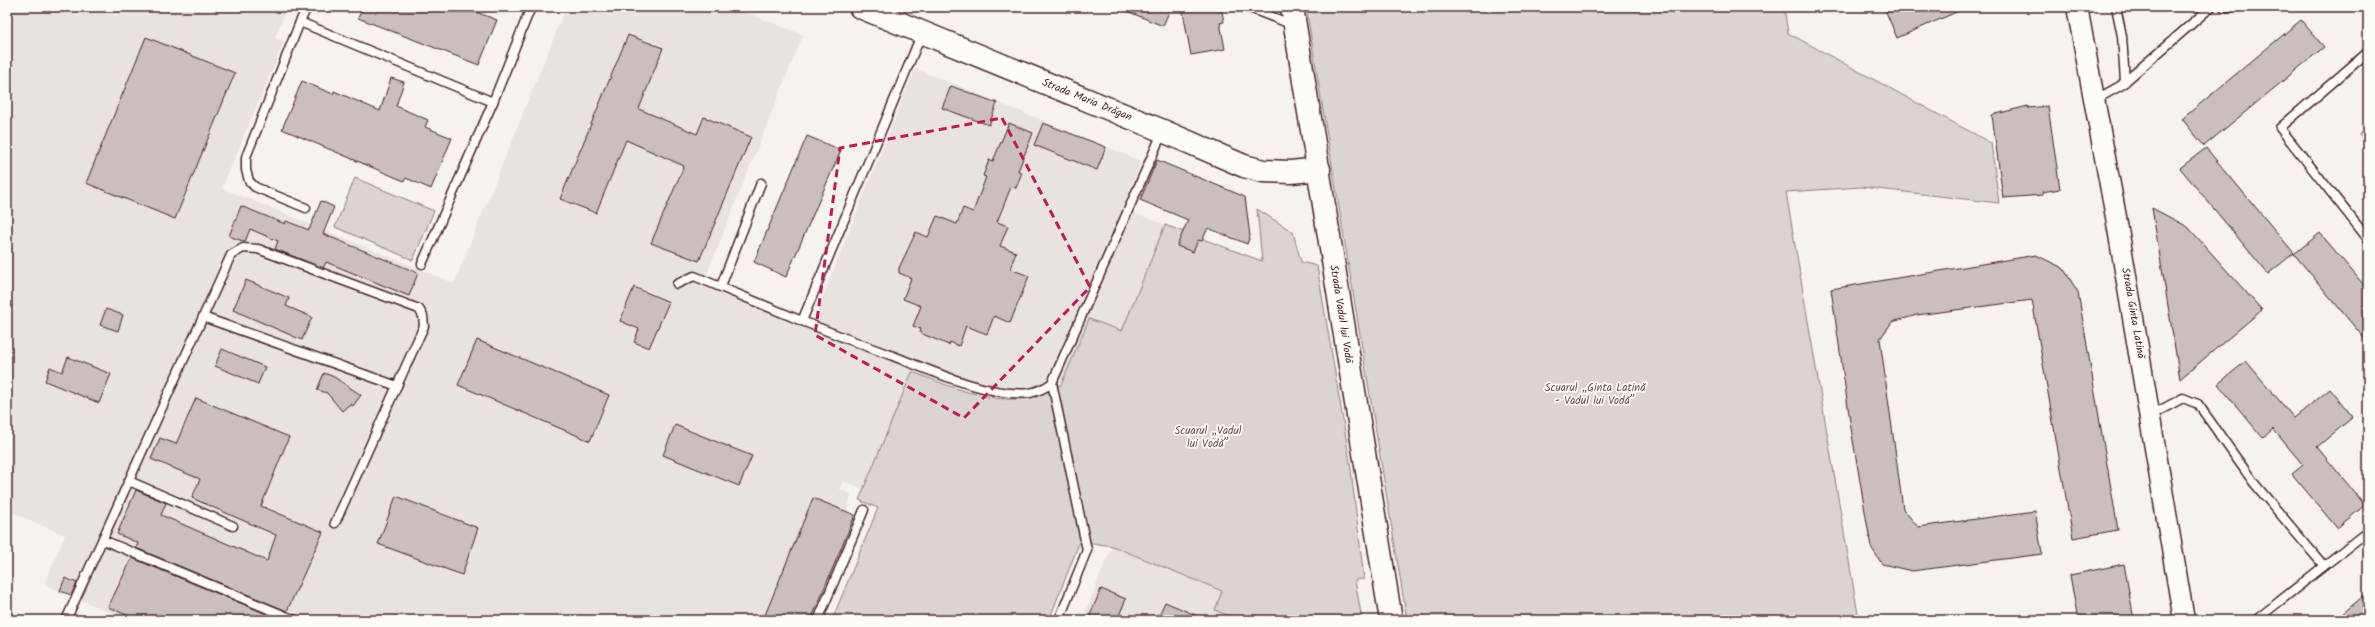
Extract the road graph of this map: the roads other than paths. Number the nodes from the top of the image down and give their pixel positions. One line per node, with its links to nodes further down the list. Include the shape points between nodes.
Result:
1 (306, 7): 11 (lane)
2 (530, 7): 16 (lane)
3 (1247, 7): 10 (lane)
4 (2078, 7): 15 (street, Strada Ginta Latină)
5 (2116, 7): 14 (lane, via 2122,36)
6 (2211, 7): 14 (lane)
7 (2224, 7): 8 (lane)
8 (2232, 7)
9 (873, 9): 12 (main road, Strada Maria Drăgan)
10 (1294, 16): 18 (main road, Strada Vadul lui Vodă)
11 (300, 22): 16 (lane); 20 (lane, via 250,143 246,170 254,187)
12 (922, 33): 17 (main road, Strada Maria Drăgan); 26 (lane)
13 (2368, 52): 21 (lane, via 2280,128)
14 (2125, 82): 15 (lane)
15 (2094, 100): 29 (street, Strada Ginta Latină)
16 (493, 102): 22 (lane)
17 (1163, 131): 18 (main road, Strada Maria Drăgan, via 1250,168 1291,172); 27 (lane)
18 (1319, 169): 41 (main road, Strada Vadul lui Vodă)
19 (761, 183): 24 (lane)
20 (306, 208)
21 (2368, 239)
22 (422, 264)
23 (677, 284): 24 (lane, via 694,276)
24 (721, 286): 26 (lane)
25 (203, 317): 28 (lane); 28 (lane, via 231,255 243,248 258,249 419,309 424,326); 30 (lane)
26 (802, 321): 27 (lane, via 932,371 987,389 1030,393)
27 (1052, 383): 40 (lane, via 1087,550)
28 (397, 386): 32 (lane)
29 (2150, 416): 36 (lane, via 2183,398 2198,404 2254,483); 42 (street, Strada Ginta Latină)
30 (129, 481): 33 (lane); 35 (lane)
31 (864, 510): 39 (lane)
32 (335, 522)
33 (233, 526)
34 (2368, 531): 36 (lane)
35 (103, 540): 37 (lane); 38 (lane)
36 (2324, 566): 43 (lane)
37 (66, 620)
38 (295, 620)
39 (818, 620)
40 (1059, 620)
41 (1392, 620)
42 (2184, 620)
43 (2256, 620)

